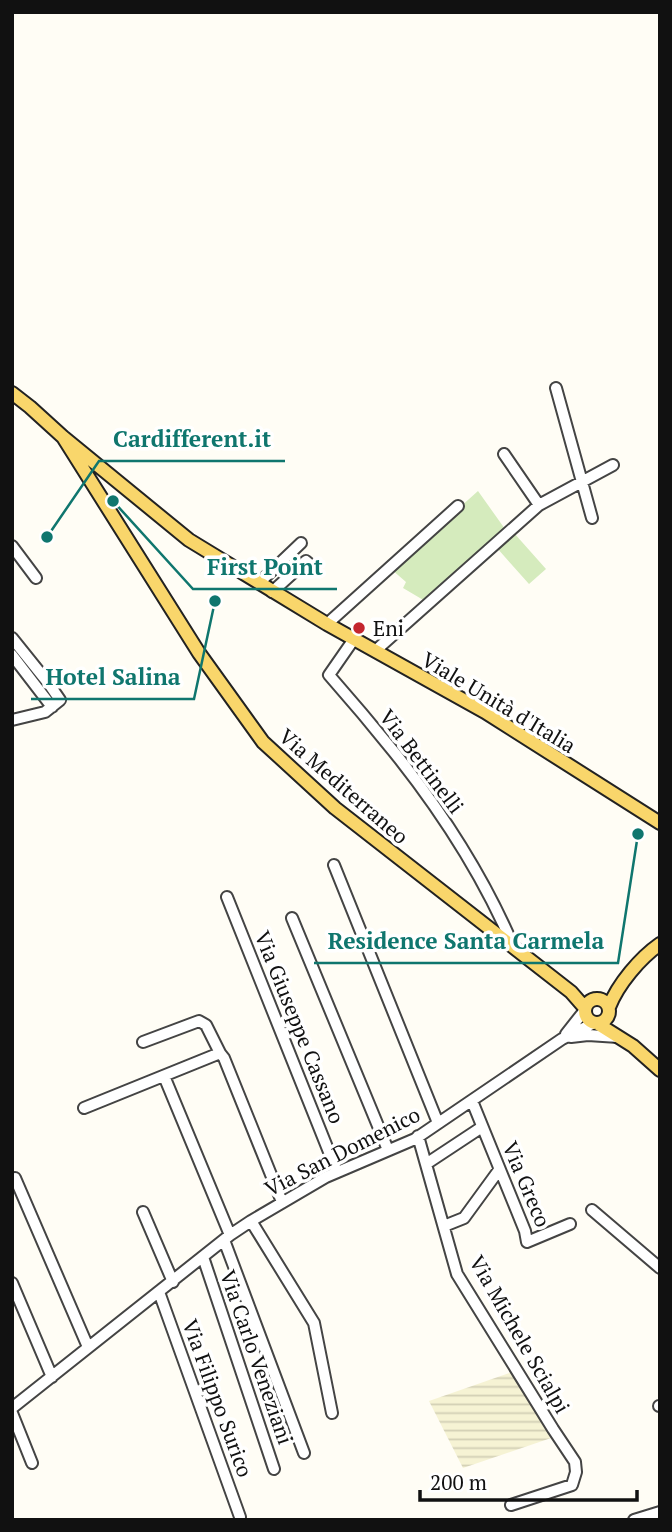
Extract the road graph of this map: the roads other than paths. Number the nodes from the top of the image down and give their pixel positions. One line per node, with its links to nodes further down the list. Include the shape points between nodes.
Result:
1 (556, 388): 7 (street)
2 (14, 398): 3 (main road, Viale Unità d'Italia)
3 (63, 437): 6 (main road, Viale Unità d'Italia); 8 (main road, Via Mediterraneo)
4 (504, 454): 9 (street)
5 (613, 465): 7 (street)
6 (109, 475): 8 (main road, via 100,479); 16 (main road, Viale Unità d'Italia, via 189,540)
7 (582, 481): 9 (street); 11 (street)
8 (97, 490): 30 (main road, Via Mediterraneo, via 199,653 262,742 334,808)
9 (539, 505): 21 (street)
10 (458, 506): 18 (street)
11 (593, 518)
12 (301, 543): 16 (street)
13 (12, 546): 15 (street)
14 (313, 567): 17 (street, via 306,561)
15 (36, 578)
16 (259, 583): 17 (main road, Viale Unità d'Italia)
17 (272, 592): 18 (main road, Viale Unità d'Italia)
18 (327, 624): 20 (main road, Viale Unità d'Italia)
19 (12, 638): 23 (street, via 50,684 60,700)
20 (354, 639): 21 (main road, Viale Unità d'Italia); 28 (street, Via Bettinelli, via 329,675 445,820)
21 (375, 651): 25 (main road, Viale Unità d'Italia, via 485,712)
22 (12, 655): 23 (street)
23 (54, 705): 24 (street, via 45,712)
24 (12, 720)
25 (660, 823)
26 (334, 865): 45 (street)
27 (227, 897): 51 (street, Via Giuseppe Cassano)
28 (499, 913): 30 (street); 32 (street, Via Bettinelli)
29 (292, 918): 48 (street)
30 (490, 929): 32 (main road, Via Mediterraneo)
31 (660, 944): 34 (main road, via 629,974)
32 (514, 948): 33 (main road, Via Mediterraneo, via 571,992)
33 (585, 1009): 34 (main road, via 597,999); 35 (main road, via 587,1018); 37 (street, Via San Domenico)
34 (609, 1009): 35 (main road, via 607,1018); 39 (main road)
35 (596, 1023): 36 (main road); 37 (street, Via San Domenico)
36 (619, 1038): 37 (street, via 588,1035); 39 (main road)
37 (562, 1039): 43 (street, Via San Domenico)
38 (143, 1042): 40 (street, via 199,1021 206,1025)
39 (632, 1046): 41 (main road)
40 (220, 1053): 42 (street); 53 (street)
41 (660, 1070)
42 (164, 1076): 44 (street); 59 (street)
43 (472, 1101): 45 (street, Via San Domenico); 46 (street, Via Greco)
44 (84, 1108)
45 (438, 1124): 47 (street, Via San Domenico)
46 (482, 1127): 49 (street); 50 (street, Via Greco)
47 (418, 1136): 48 (street, Via San Domenico); 49 (street, Via Michele Scialpi)
48 (388, 1150): 51 (street, Via San Domenico)
49 (426, 1164): 58 (street, Via Michele Scialpi)
50 (499, 1170): 57 (street, Via Greco, via 527,1242); 58 (street, via 464,1219)
51 (337, 1172): 53 (street, Via San Domenico)
52 (15, 1178): 65 (street)
53 (282, 1202): 56 (street, Via San Domenico)
54 (592, 1210): 61 (street)
55 (143, 1212): 62 (street)
56 (251, 1220): 59 (street, Via San Domenico); 69 (street, via 314,1323)
57 (570, 1224)
58 (444, 1226): 73 (street, Via Michele Scialpi, via 457,1274 575,1462 572,1485)
59 (227, 1238): 60 (street, Via San Domenico); 70 (street)
60 (206, 1255): 62 (street, Via San Domenico); 67 (street); 72 (street, Via Carlo Veneziani)
61 (660, 1268)
62 (173, 1282): 64 (street, Via San Domenico)
63 (12, 1283): 66 (street)
64 (159, 1292): 65 (street, Via San Domenico); 75 (street, Via Filippo Surico)
65 (88, 1347): 66 (street, Via San Domenico)
66 (52, 1377): 68 (street, Via San Domenico)
67 (258, 1398)
68 (12, 1410): 71 (street, Via San Domenico)
69 (332, 1413)
70 (304, 1453)
71 (32, 1463)
72 (274, 1469)
73 (511, 1504)
74 (660, 1512): 76 (street)
75 (240, 1517)
76 (634, 1520)

